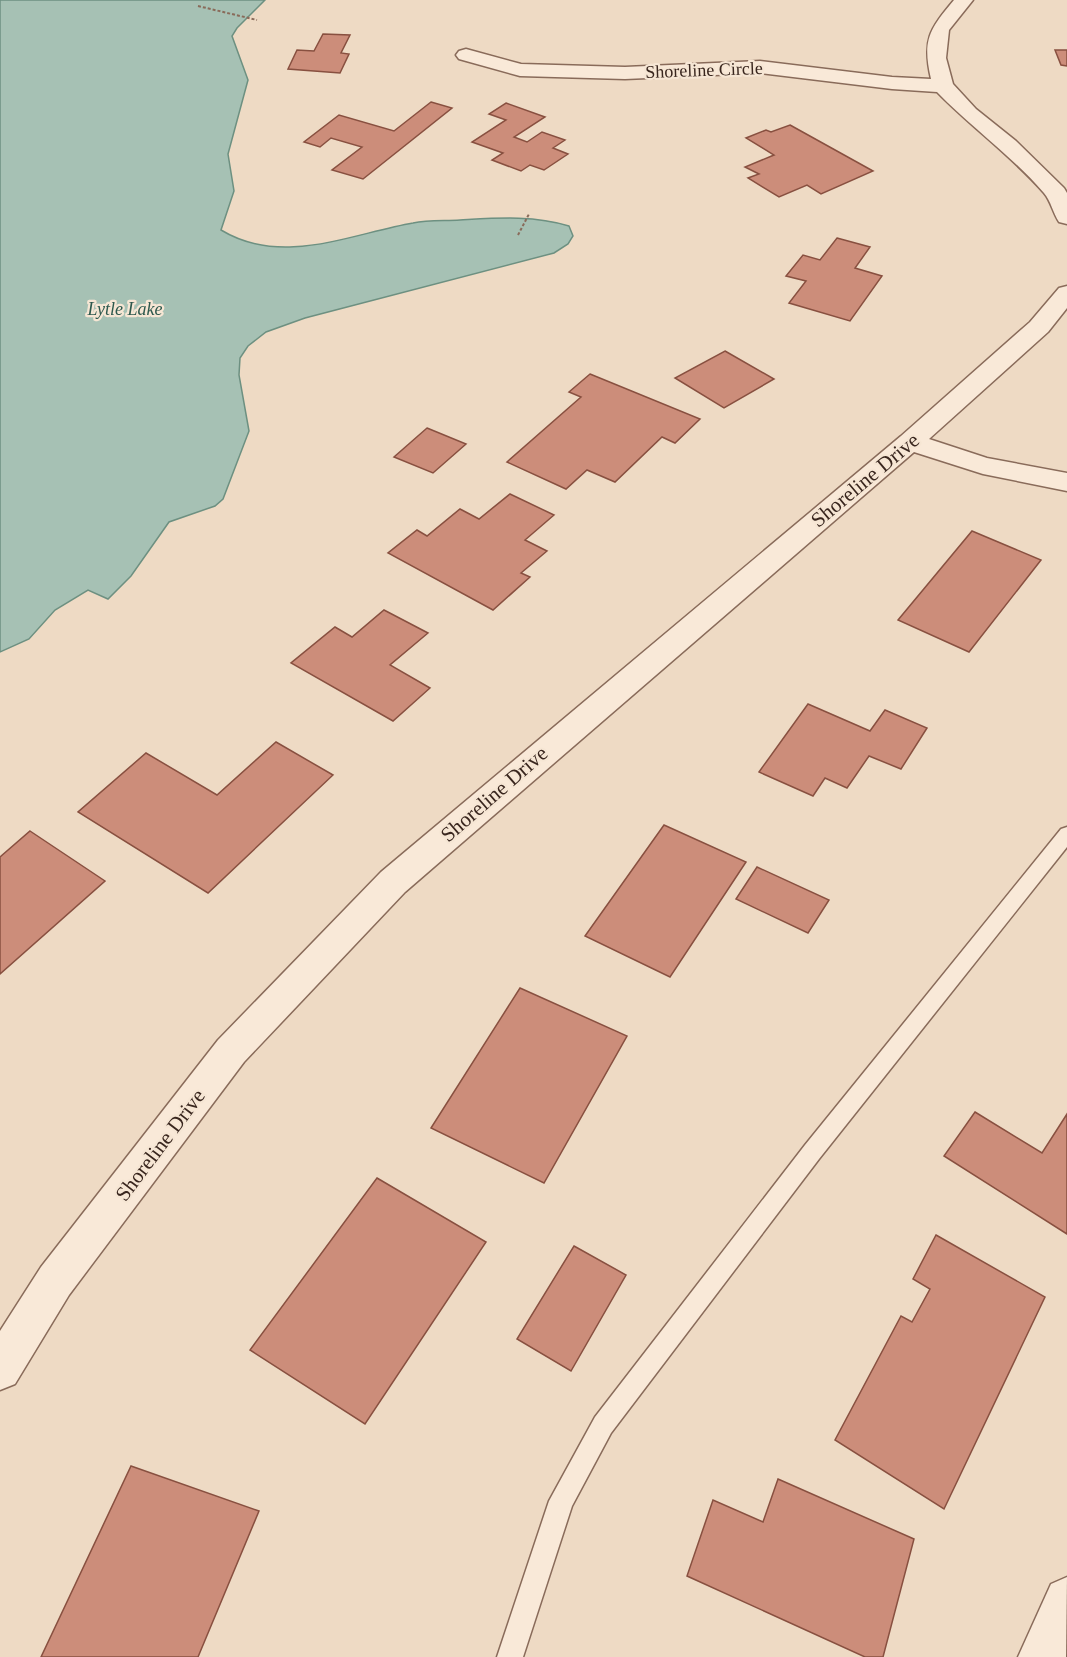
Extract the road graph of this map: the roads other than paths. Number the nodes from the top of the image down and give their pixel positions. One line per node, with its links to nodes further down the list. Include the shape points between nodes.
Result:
1 (964, 0): 3 (street, via 940,29 936,58)
2 (466, 56): 3 (street, Shoreline Circle, via 520,70 578,74 760,67)
3 (943, 86): 4 (street, via 1056,193)
4 (1067, 217)
5 (1067, 293): 6 (street, Shoreline Drive, via 1039,327)
6 (910, 442): 7 (street, via 983,466); 9 (street, Shoreline Drive, via 393,882 231,1051 55,1281)
7 (1067, 482)
8 (1067, 834): 11 (lane, via 812,1152 603,1425 561,1501)
9 (0, 1369)
10 (1067, 1600): 12 (street)
11 (510, 1657)
12 (1042, 1657)

